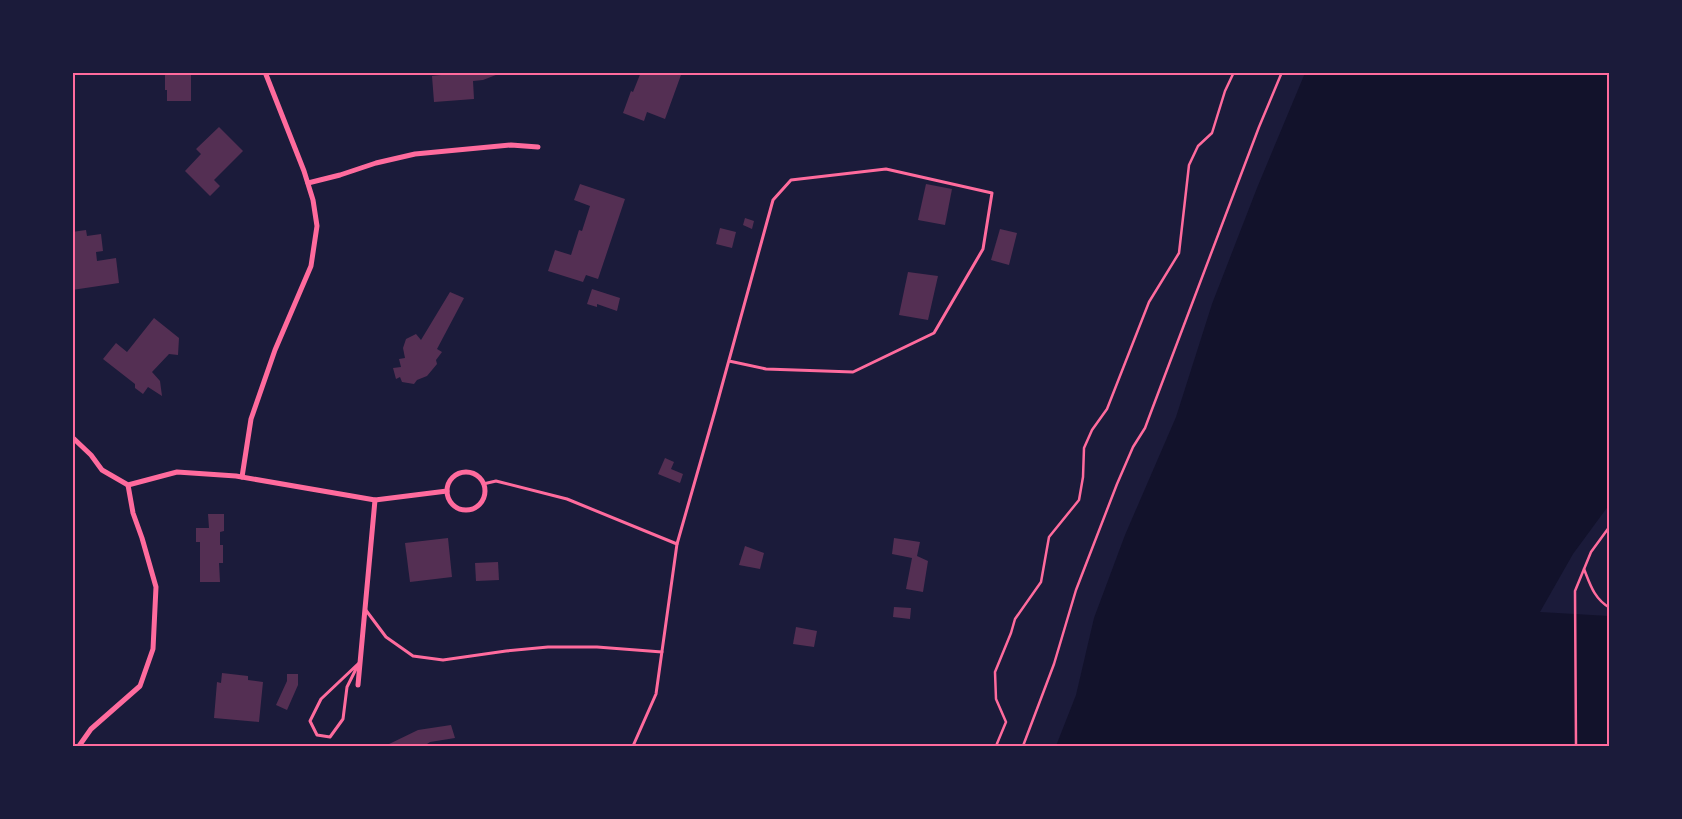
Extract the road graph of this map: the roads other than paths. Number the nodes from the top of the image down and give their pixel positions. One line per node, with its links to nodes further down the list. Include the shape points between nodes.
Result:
1 (265, 72): 3 (street)
2 (538, 147): 3 (street, via 510,145 415,154)
3 (308, 182): 6 (street, via 317,226 311,266 275,350 251,419)
4 (729, 361): 4 (lane, via 766,369 853,372 934,333 983,249 992,193 886,169 790,180 773,200); 11 (lane)
5 (72, 437): 8 (street, via 102,470)
6 (242, 477): 8 (street, via 177,472); 10 (street)
7 (483, 484): 9 (street, via 475,475 463,473 452,479); 9 (street, via 482,502 472,509 455,507); 11 (lane, via 496,481 567,499)
8 (128, 485): 16 (street, via 133,513 156,587 153,648 140,686 91,729)
9 (447, 491): 10 (street)
10 (375, 500): 12 (street)
11 (677, 544): 13 (lane)
12 (364, 608): 13 (lane, via 386,637 413,656 442,660 548,647); 14 (street)
13 (662, 652): 17 (lane, via 656,694)
14 (359, 662): 14 (lane, via 322,699 310,721 317,735 330,737 342,719 348,687); 15 (street)
15 (358, 685)
16 (79, 746)
17 (633, 746)

